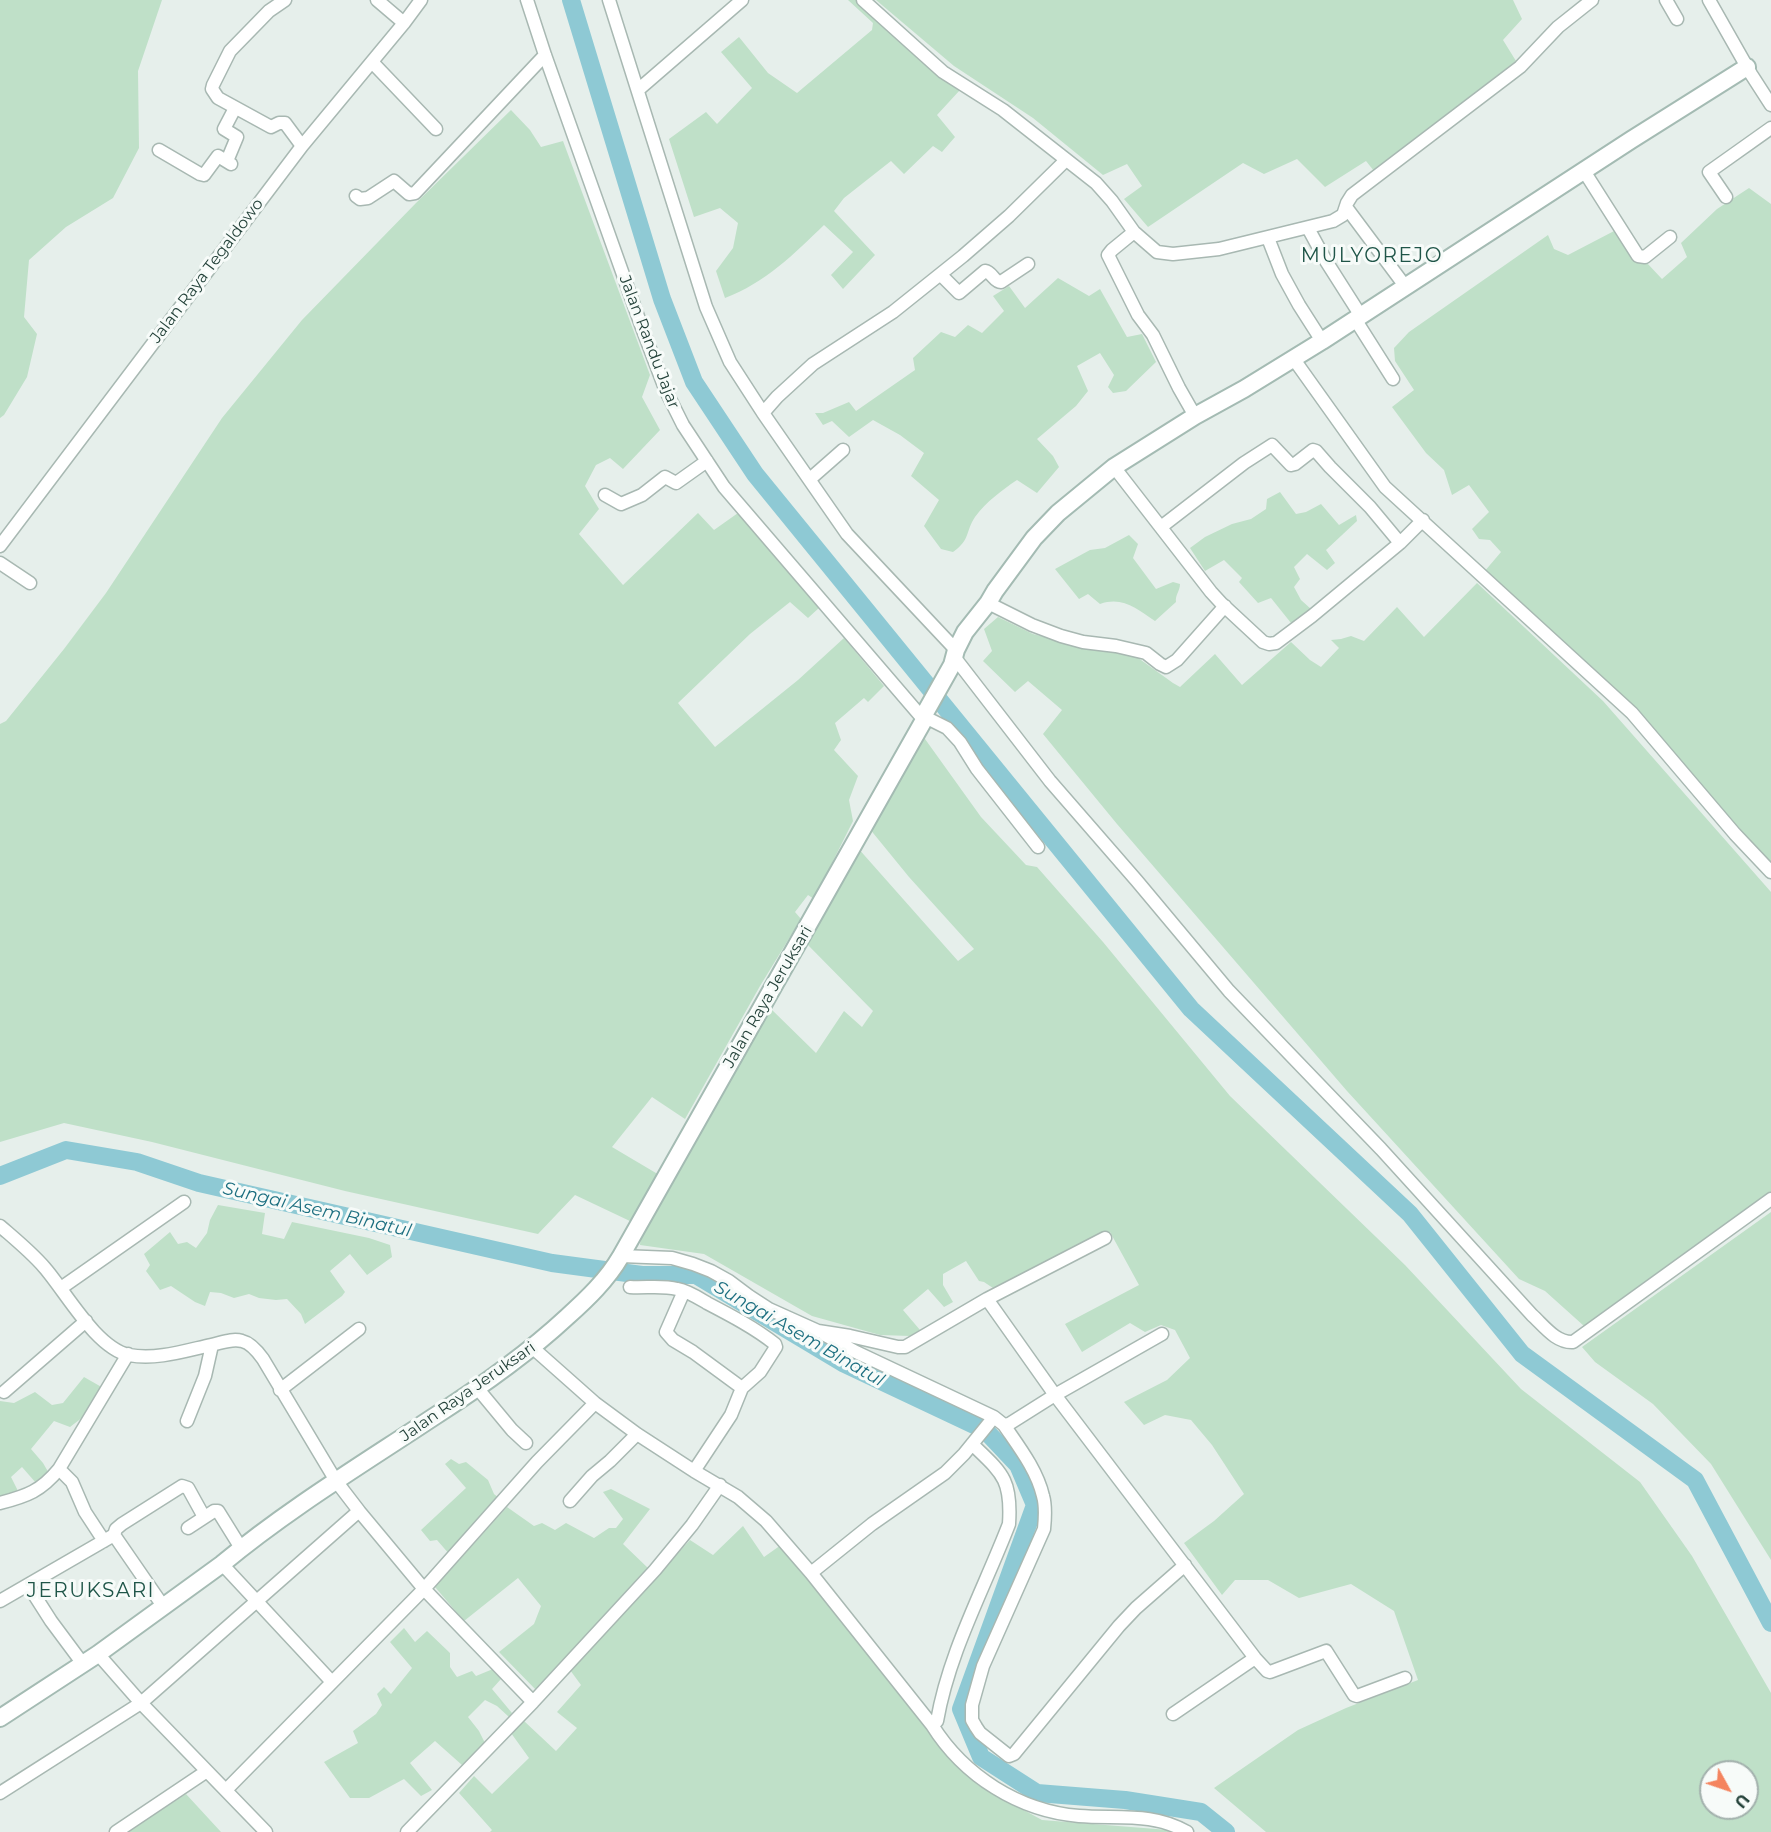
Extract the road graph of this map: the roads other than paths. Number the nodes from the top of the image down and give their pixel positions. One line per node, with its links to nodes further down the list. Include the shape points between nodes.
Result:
1 (285, 0): 18 (street, via 230,51 213,85 214,94)
2 (377, 0): 12 (street)
3 (421, 0): 12 (street, Jalan Raya Tegaldowo)
4 (527, 0): 13 (street, Jalan Randu Jajar)
5 (609, 0): 16 (street)
6 (742, 0): 16 (street)
7 (863, 0): 23 (street, via 943,72 996,104)
8 (1592, 0): 27 (street, via 1558,27 1520,67 1361,188)
9 (1666, 0): 11 (street)
10 (1709, 0): 15 (street)
11 (1677, 19)
12 (404, 23): 14 (street, Jalan Raya Tegaldowo)
13 (545, 55): 25 (street, via 415,194 409,194 394,181 368,198); 42 (street, Jalan Randu Jajar, via 666,391)
14 (372, 62): 20 (street); 21 (street, Jalan Raya Tegaldowo)
15 (1747, 67): 17 (street); 24 (street, Jalan Raya Jeruksari)
16 (638, 90): 39 (street, via 706,307 730,362)
17 (1771, 105)
18 (235, 108): 21 (street, via 271,127 285,123); 22 (street, via 224,129 237,137 229,163 218,156 204,175)
19 (1771, 128): 26 (street, via 1709,172)
20 (436, 129)
21 (302, 146): 49 (street, Jalan Raya Tegaldowo)
22 (159, 150)
23 (1066, 160): 29 (street, via 1096,183); 33 (street)
24 (1584, 171): 30 (street, via 1638,256 1645,257); 34 (street, Jalan Raya Jeruksari)
25 (356, 196)
26 (1726, 197)
27 (1346, 207): 28 (street, via 1339,218); 34 (street)
28 (1308, 228): 31 (street); 35 (street)
29 (1134, 232): 31 (street, via 1157,252 1173,254); 40 (street, via 1108,255)
30 (1670, 237)
31 (1268, 238): 36 (street, via 1282,274)
32 (1028, 264): 33 (street, via 1001,282 985,271 959,293)
33 (941, 275): 39 (street, via 813,364)
34 (1405, 286): 35 (street, Jalan Raya Jeruksari)
35 (1358, 317): 36 (street, Jalan Raya Jeruksari); 38 (street)
36 (1322, 340): 37 (street, Jalan Raya Jeruksari)
37 (1293, 358): 40 (street, Jalan Raya Jeruksari); 46 (street, via 1385,487)
38 (1393, 379)
39 (763, 413): 44 (street)
40 (1195, 416): 43 (street, Jalan Raya Jeruksari)
41 (843, 450): 44 (street)
42 (702, 465): 45 (street, via 676,483 665,477 642,495 621,504); 55 (street, Jalan Randu Jajar)
43 (1114, 467): 47 (street); 52 (street, Jalan Raya Jeruksari, via 1034,538)
44 (810, 479): 54 (street, via 847,534)
45 (605, 495)
46 (1423, 520): 48 (street); 57 (street, via 1632,713)
47 (1161, 527): 48 (street, via 1272,445 1291,465 1317,451); 53 (street)
48 (1400, 543): 53 (street, via 1274,644 1263,642)
49 (0, 546)
50 (0, 563): 51 (street)
51 (30, 583)
52 (988, 603): 53 (street, via 1061,636 1146,654 1166,666 1177,660); 54 (street, Jalan Raya Jeruksari, via 965,632)
53 (1225, 606)
54 (954, 658): 55 (street, Jalan Raya Jeruksari); 58 (street, via 1050,781 1229,991 1381,1149 1532,1315 1559,1339 1573,1342)
55 (925, 717): 56 (street, via 947,728 960,742 976,769); 62 (street, Jalan Raya Jeruksari)
56 (1038, 847)
57 (1771, 872)
58 (1771, 1199)
59 (184, 1202): 64 (street)
60 (0, 1226): 64 (street)
61 (1105, 1238): 66 (street)
62 (620, 1258): 69 (street, via 672,1258 693,1264 729,1281 769,1309); 72 (street, Jalan Raya Jeruksari, via 601,1284)
63 (630, 1287): 65 (street, via 662,1286)
64 (61, 1288): 67 (street)
65 (684, 1291): 74 (street, via 666,1332); 74 (street, via 775,1344 766,1364)
66 (987, 1299): 69 (street, via 905,1347); 78 (street)
67 (86, 1321): 73 (street, via 99,1338); 77 (street)
68 (359, 1329): 76 (street)
69 (818, 1331): 81 (street)
70 (1162, 1334): 78 (street)
71 (212, 1345): 73 (street, via 149,1356); 76 (street, via 231,1340 247,1343 263,1359); 80 (street, via 205,1376)
72 (532, 1348): 75 (street, Jalan Raya Jeruksari); 79 (street)
73 (128, 1354): 85 (street)
74 (742, 1388): 86 (street, via 731,1415)
75 (478, 1389): 83 (street); 87 (street, Jalan Raya Jeruksari)
76 (280, 1390): 87 (street)
77 (4, 1392)
78 (1055, 1395): 81 (street, via 1009,1424); 97 (street)
79 (595, 1402): 82 (street); 100 (street)
80 (187, 1421)
81 (996, 1421): 84 (street); 97 (street, via 1032,1467 1044,1497 1045,1516 1044,1529 983,1666 972,1705 976,1727 1009,1756 1119,1626)
82 (638, 1434): 86 (street); 89 (street)
83 (526, 1443)
84 (973, 1443): 98 (street, via 945,1473); 113 (street, via 1004,1479 1009,1524 964,1630 937,1721)
85 (59, 1469): 90 (street, via 35,1491); 94 (street, via 72,1482 85,1512)
86 (694, 1471): 88 (street)
87 (336, 1481): 91 (street); 95 (street, Jalan Raya Jeruksari)
88 (720, 1485): 98 (street, via 766,1521); 109 (street, via 655,1570)
89 (570, 1501)
90 (0, 1503)
91 (359, 1511): 100 (street); 102 (street)
92 (204, 1517): 93 (street); 94 (street, via 188,1488 182,1486 122,1524); 95 (street, via 218,1511)
93 (188, 1528)
94 (109, 1538): 99 (street); 103 (street)
95 (241, 1548): 96 (street, Jalan Raya Jeruksari)
96 (222, 1564): 102 (street); 103 (street, Jalan Raya Jeruksari)
97 (1185, 1565): 105 (street)
98 (811, 1573): 113 (street)
99 (28, 1585): 101 (street); 106 (street)
100 (424, 1589): 108 (street); 109 (street)
101 (0, 1601)
102 (256, 1601): 108 (street); 110 (street)
103 (163, 1606): 104 (street, Jalan Raya Jeruksari)
104 (98, 1654): 106 (street, Jalan Raya Jeruksari); 110 (street)
105 (1255, 1658): 107 (street, via 1270,1672 1327,1651 1354,1695); 111 (street)
106 (83, 1664): 112 (street, Jalan Raya Jeruksari)
107 (1405, 1678)
108 (332, 1682): 115 (street)
109 (533, 1702): 119 (street)
110 (141, 1703): 114 (street); 116 (street)
111 (1173, 1714)
112 (0, 1718)
113 (932, 1725): 120 (street, via 944,1743 989,1785 1034,1807 1079,1816 1161,1820)
114 (207, 1771): 115 (street); 117 (street)
115 (226, 1790): 118 (street)
116 (0, 1793)
117 (116, 1832)
118 (266, 1832)
119 (406, 1832)
120 (1187, 1832)

